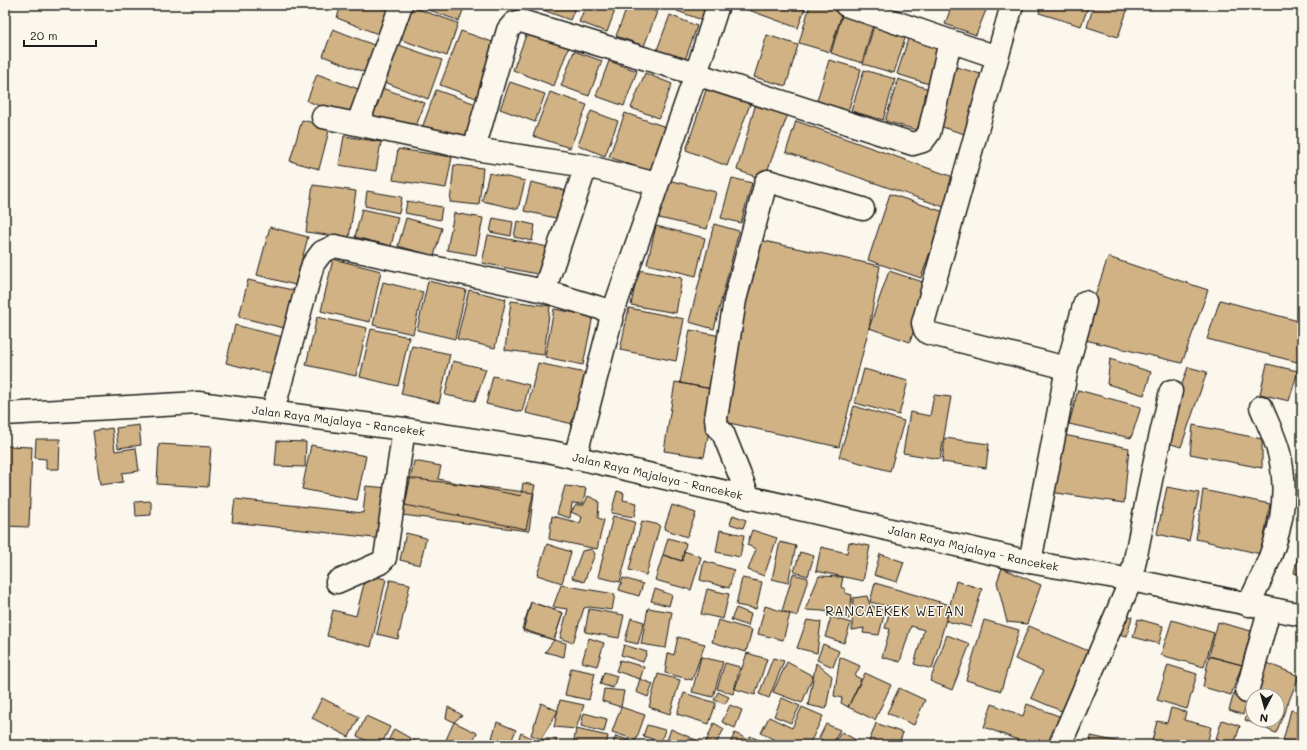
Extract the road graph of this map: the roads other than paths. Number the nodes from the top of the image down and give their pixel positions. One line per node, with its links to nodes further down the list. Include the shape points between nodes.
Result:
1 (401, 5): 9 (street)
2 (718, 5): 7 (street)
3 (846, 5): 5 (street)
4 (1012, 5): 6 (street)
5 (950, 41): 6 (street); 7 (street, via 930,133 923,141 913,144)
6 (997, 57): 17 (street, via 923,323 928,333)
7 (696, 74): 10 (street, via 520,20 508,30); 12 (street)
8 (323, 117): 9 (street)
9 (358, 123): 10 (street)
10 (474, 148): 11 (street)
11 (586, 166): 12 (street); 14 (street)
12 (657, 184): 16 (street)
13 (863, 209): 24 (street, via 766,182 735,300 716,418 717,427 723,433)
14 (544, 291): 16 (street); 20 (street, via 335,246 322,252 313,264)
15 (1085, 302): 17 (street)
16 (613, 312): 23 (street)
17 (1067, 368): 25 (street)
18 (1171, 391): 26 (street)
19 (1261, 407): 28 (street, via 1279,451 1283,471 1282,499 1280,524 1268,568)
20 (273, 411): 21 (street, Jalan Raya Majalaya - Rancekek, via 198,403); 22 (street, Jalan Raya Majalaya - Rancekek)
21 (5, 414)
22 (404, 429): 23 (street, Jalan Raya Majalaya - Rancekek, via 552,452); 27 (street, via 385,558 380,563)
23 (575, 458): 24 (street, Jalan Raya Majalaya - Rancekek)
24 (750, 498): 25 (street, Jalan Raya Majalaya - Rancekek)
25 (1030, 562): 26 (street, Jalan Raya Majalaya - Rancekek)
26 (1131, 580): 28 (street, Jalan Raya Majalaya - Rancekek); 32 (street)
27 (337, 582)
28 (1248, 605): 29 (street, Jalan Raya Majalaya - Rancekek)
29 (1269, 610): 30 (street, Jalan Raya Majalaya - Rancekek); 31 (street)
30 (1302, 615)
31 (1248, 688)
32 (1060, 745)

